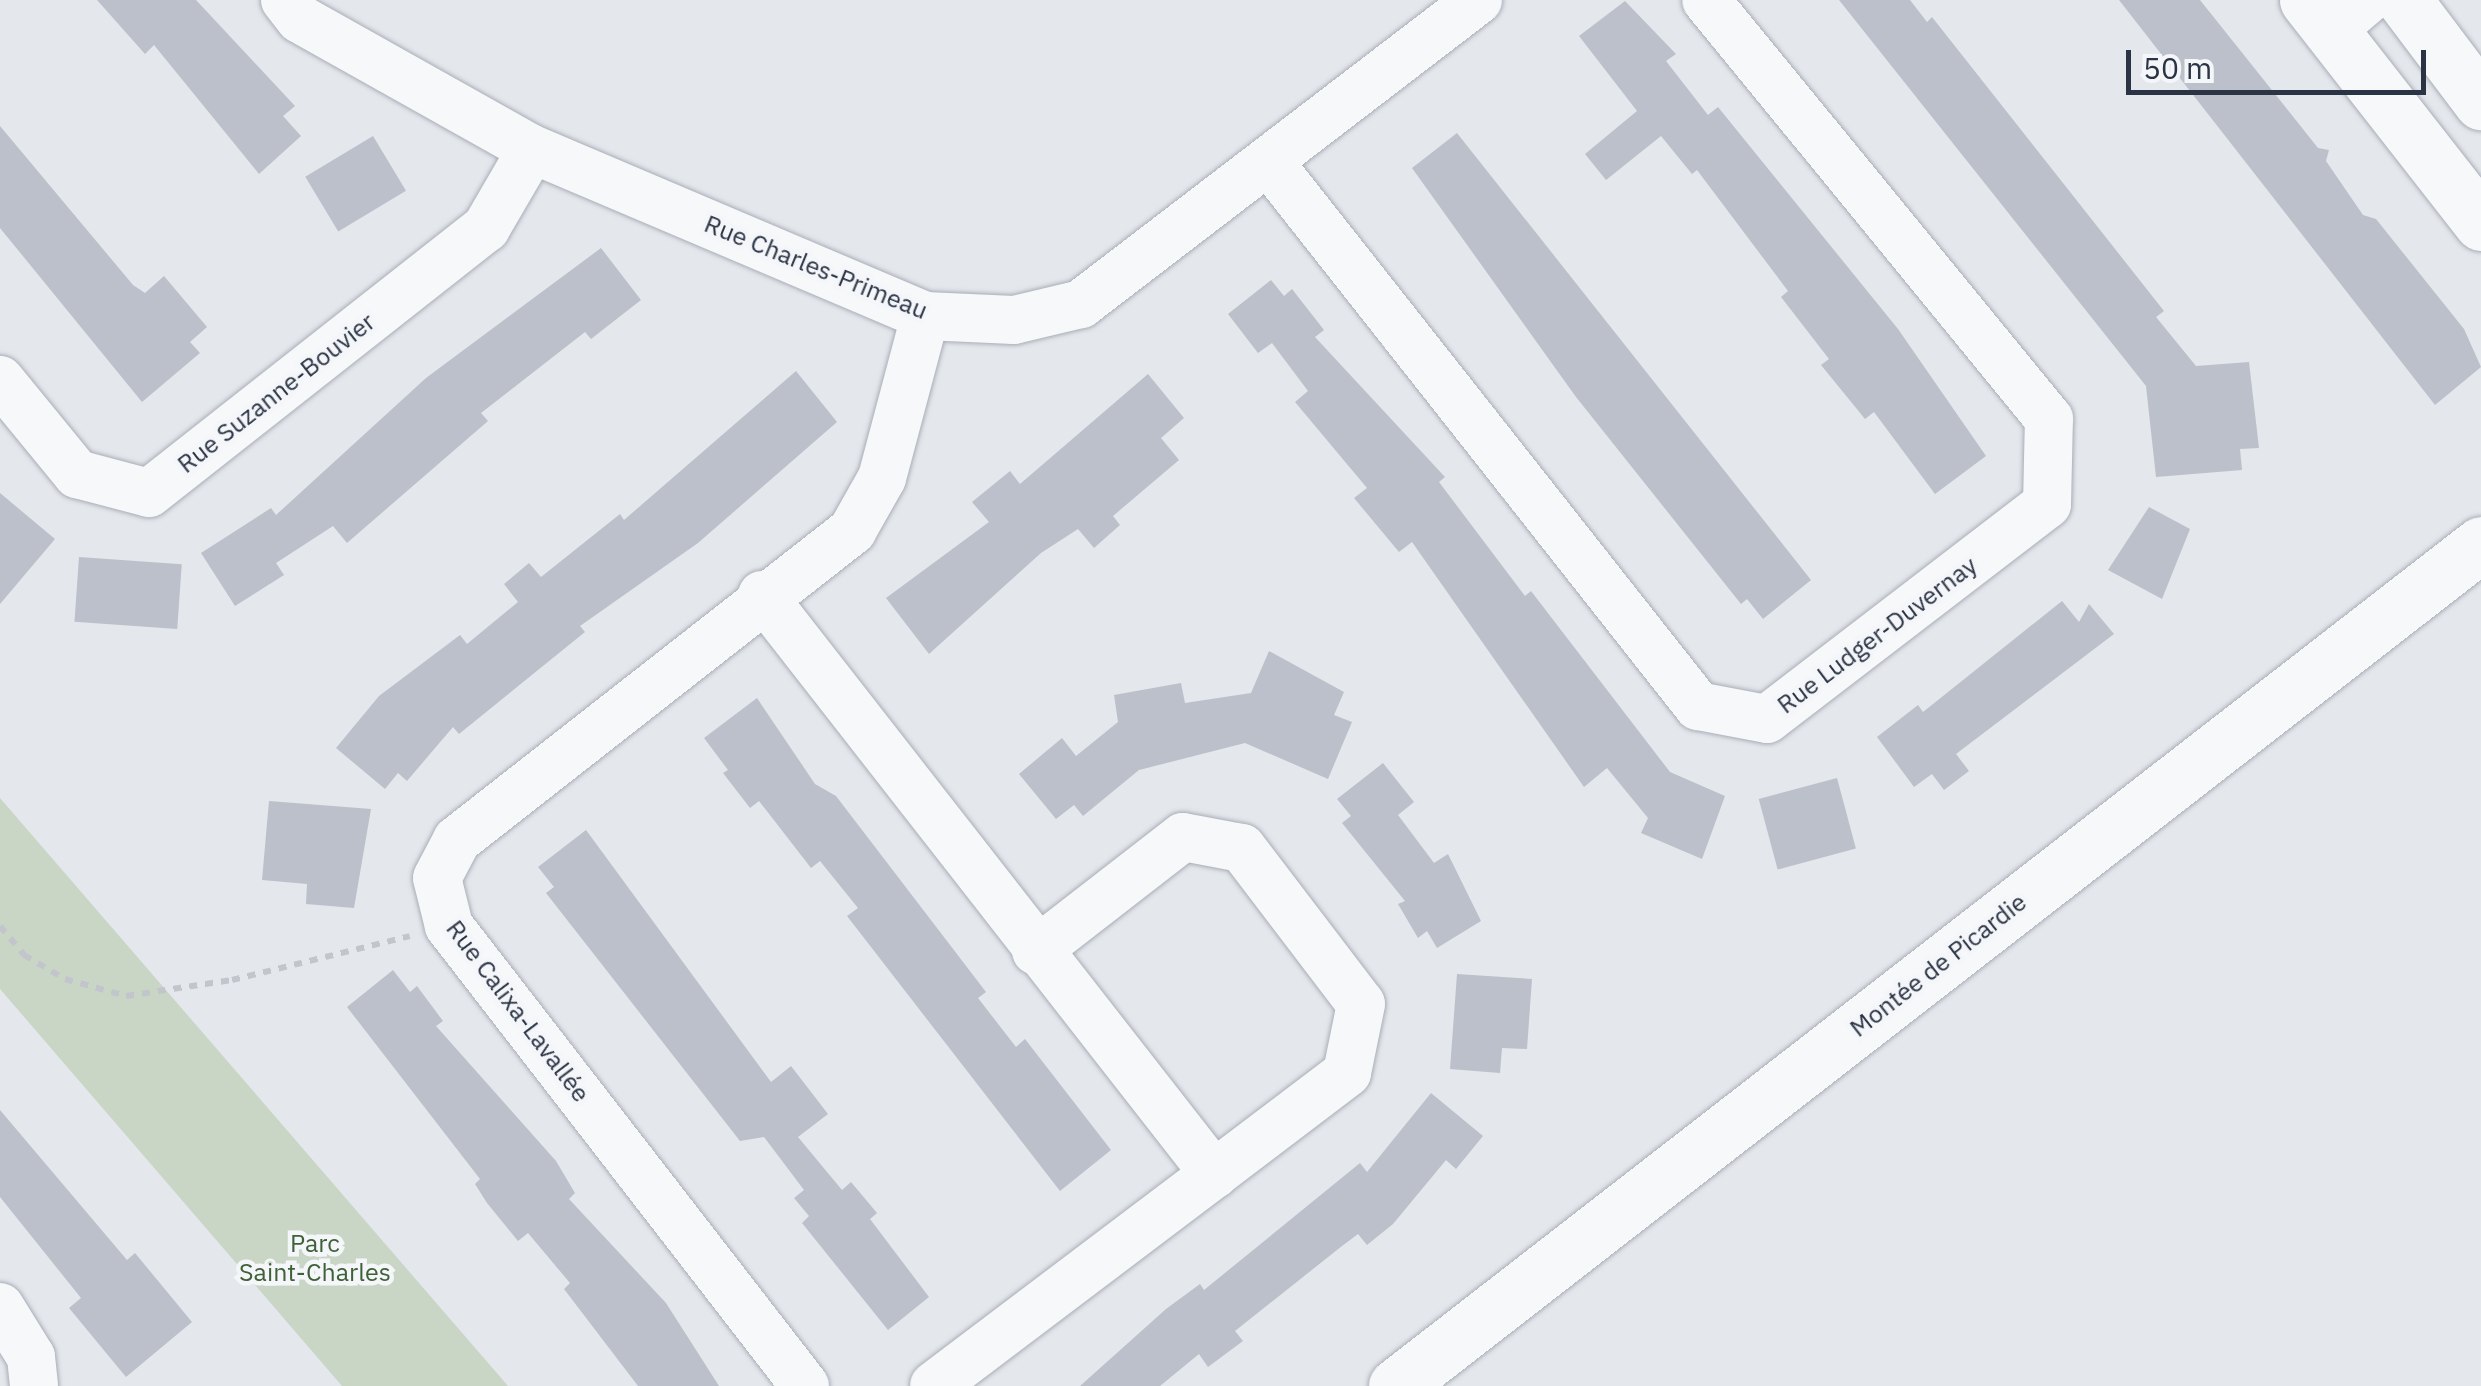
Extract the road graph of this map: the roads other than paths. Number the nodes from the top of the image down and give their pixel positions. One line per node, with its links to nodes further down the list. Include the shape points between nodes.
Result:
1 (285, 0): 7 (street, Rue Charles-Primeau, via 300,19)
2 (1478, 0): 8 (street, Rue Charles-Primeau)
3 (1706, 0): 8 (street, Rue Ludger-Duvernay, via 2049,419 2047,504 1767,719 1698,706)
4 (2404, 0): 6 (street)
5 (2335, 10): 9 (street)
6 (2481, 102)
7 (532, 149): 10 (street, Rue Charles-Primeau); 11 (street, Rue Suzanne-Bouvier, via 486,228 149,493 77,474)
8 (1270, 162): 10 (street, Rue Charles-Primeau, via 1081,304 1014,320)
9 (2481, 223)
10 (926, 316): 13 (street, Rue Calixa-Lavallée, via 882,478 852,531)
11 (0, 380)
12 (2481, 544): 20 (street, Montée de Picardie)
13 (762, 595): 14 (street); 18 (street, Rue Calixa-Lavallée, via 457,840 436,878 448,926)
14 (1036, 951): 15 (street); 15 (street, via 1183,838 1242,848 1360,1004 1347,1073)
15 (1214, 1174): 19 (street)
16 (0, 1307): 17 (street, via 31,1357)
17 (34, 1386)
18 (805, 1386)
19 (934, 1386)
20 (1396, 1386)

